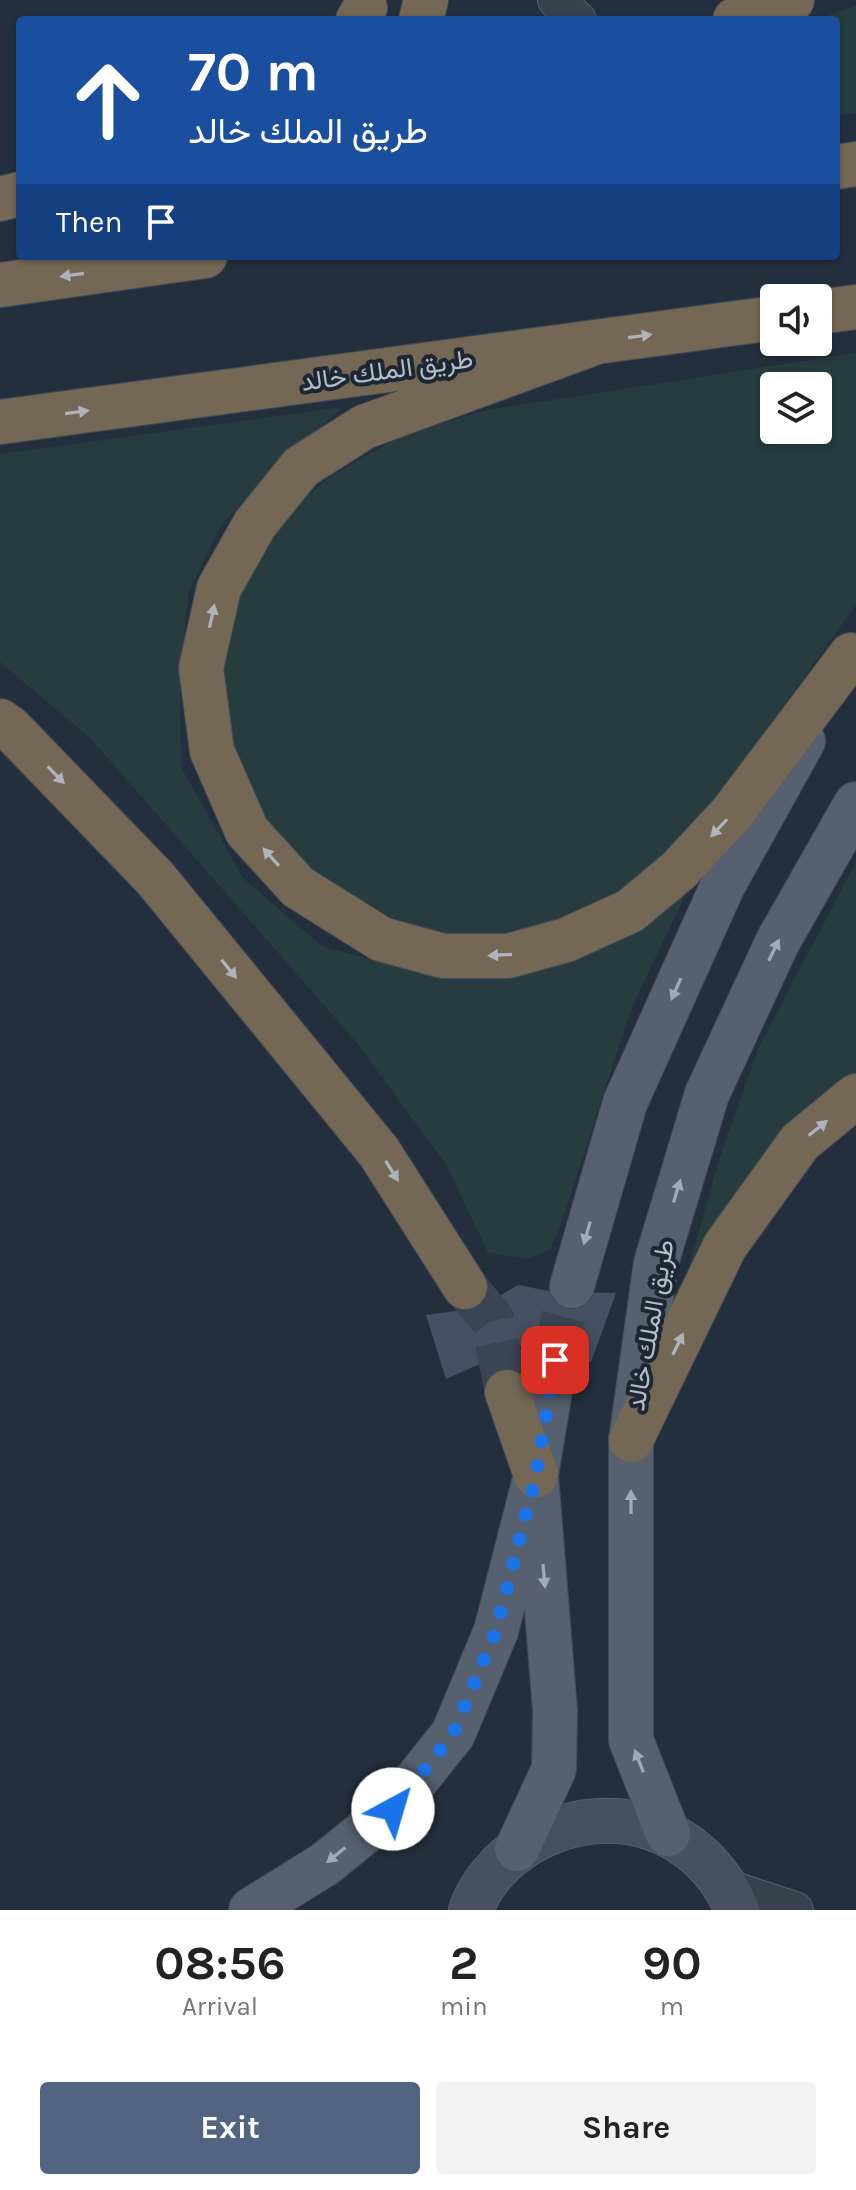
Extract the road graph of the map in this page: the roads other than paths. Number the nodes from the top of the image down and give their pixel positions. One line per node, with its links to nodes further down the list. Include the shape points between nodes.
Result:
1 (556, 0): 3 (street)
2 (792, 0): 4 (highway)
3 (574, 16)
4 (746, 16)
5 (177, 260): 6 (highway, one-way to 6)
6 (0, 285)
7 (856, 307): 8 (highway)
8 (832, 310)
9 (760, 320): 10 (highway, طريق الملك خالد, one-way to 9)
10 (594, 343): 11 (highway, طريق الملك خالد, one-way to 10); 12 (highway, one-way to 10, via 731,814 679,870 630,911 566,940 508,956 443,956 381,939 298,887 247,831 212,751 201,668 219,588 255,524 301,467 364,427)
11 (0, 422)
12 (854, 651): 16 (main road, one-way to 16, via 723,885 625,1103)
13 (0, 721): 17 (highway, one-way to 17, via 155,878 379,1152)
14 (856, 804): 20 (main road, طريق الملك خالد, one-way to 14, via 656,1263 707,1094 778,941)
15 (856, 1096): 20 (highway, one-way to 15, via 725,1246 800,1142)
16 (572, 1286)
17 (465, 1287)
18 (555, 1360): 21 (main road)
19 (507, 1392): 21 (highway)
20 (631, 1440): 22 (main road, طريق الملك خالد, one-way to 20, via 631,1740)
21 (536, 1475): 23 (main road, one-way to 23, via 555,1710 554,1769); 26 (main road, one-way to 26, via 496,1631 453,1734 393,1809 325,1864)
22 (668, 1834): 23 (street, via 630,1821 590,1820 551,1830); 24 (street, via 702,1856)
23 (517, 1849): 25 (street, via 491,1874)
24 (732, 1899): 27 (street)
25 (469, 1908)
26 (251, 1910)
27 (795, 1910)

